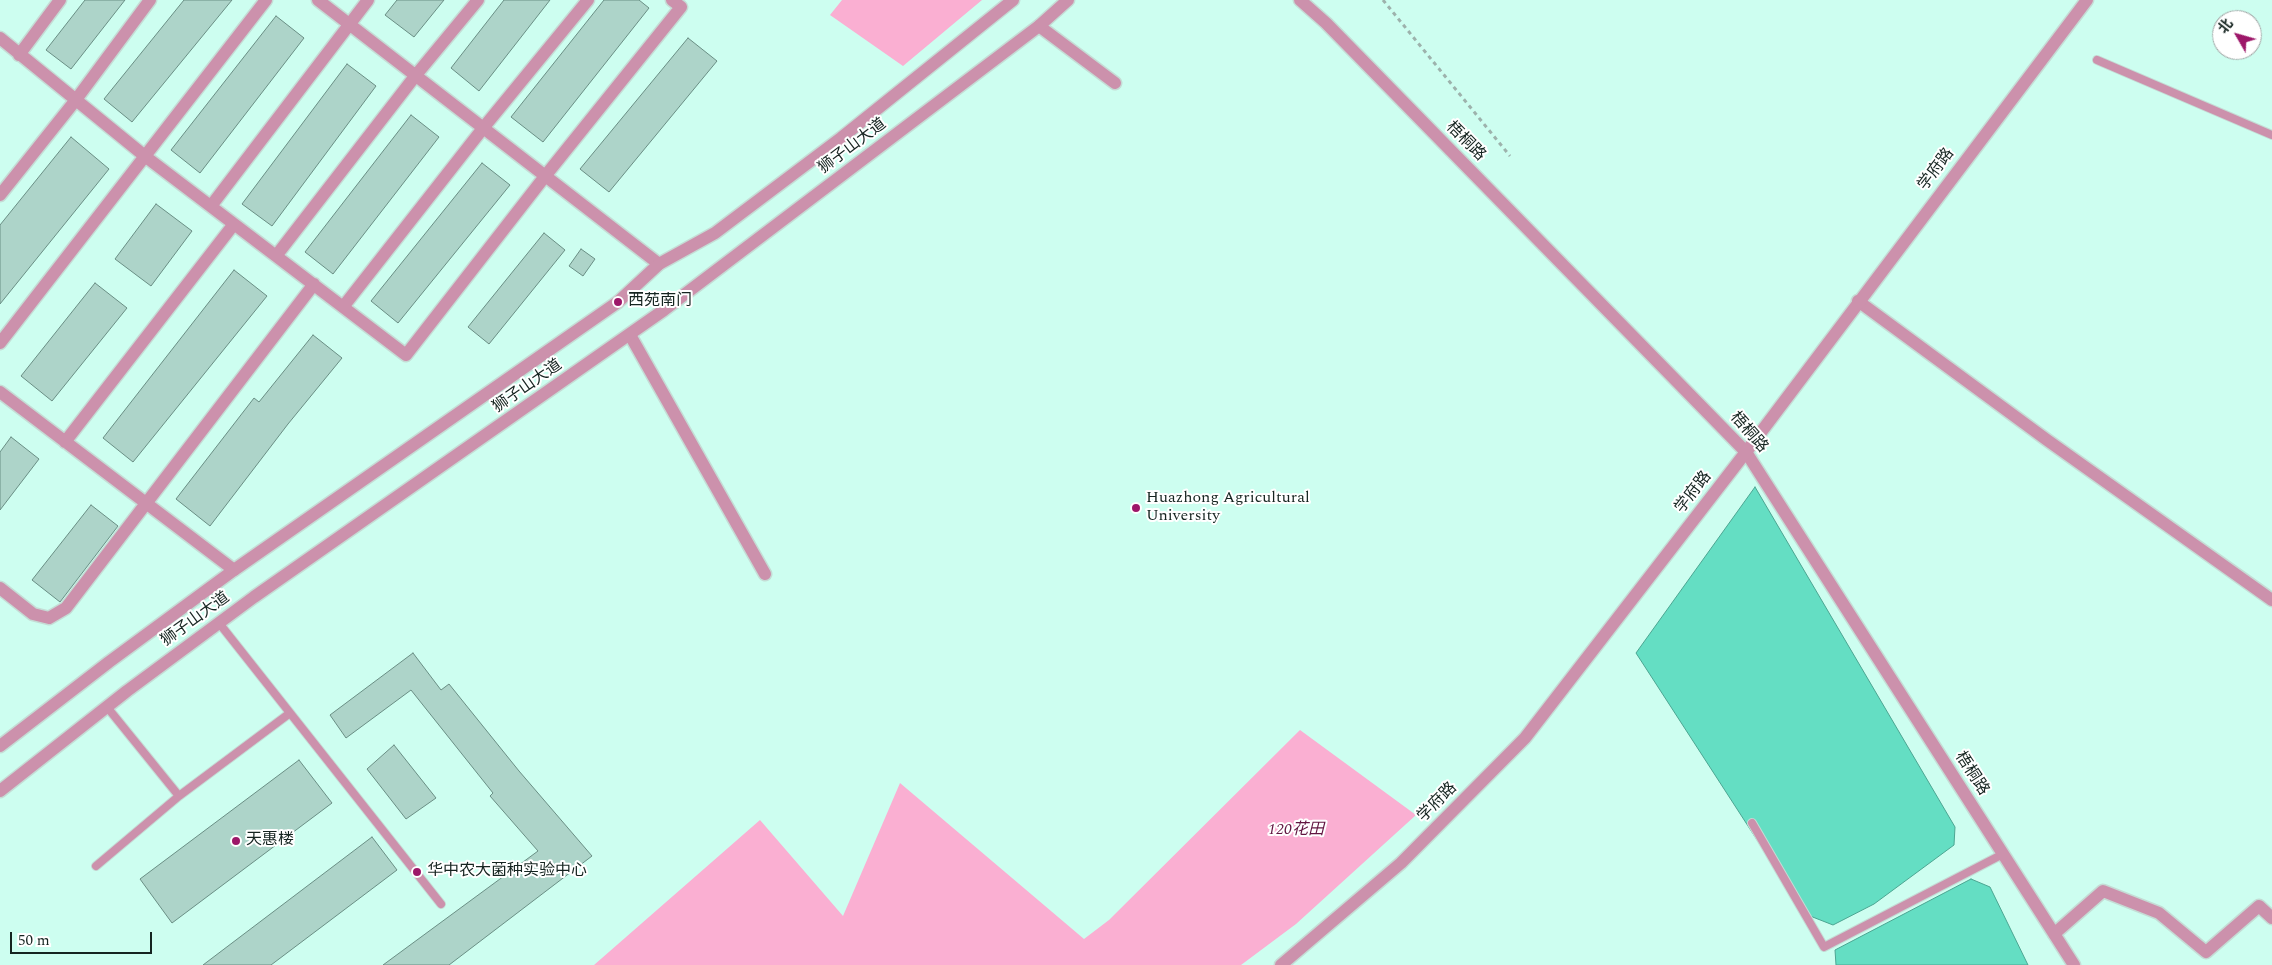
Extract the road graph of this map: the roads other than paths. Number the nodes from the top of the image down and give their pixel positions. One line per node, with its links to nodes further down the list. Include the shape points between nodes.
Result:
1 (60, 0): 16 (street)
2 (150, 0): 20 (street)
3 (266, 0): 23 (street)
4 (318, 0): 13 (street)
5 (368, 0): 13 (street)
6 (478, 0): 18 (street)
7 (588, 0): 21 (street)
8 (672, 0): 24 (street, via 681,7)
9 (1013, 0): 29 (street, 狮子山大道, via 841,138 715,233)
10 (1068, 0): 14 (street, 狮子山大道)
11 (1300, 0): 37 (street, 梧桐路)
12 (2087, 0): 31 (street, 学府路)
13 (349, 24): 18 (street); 26 (street)
14 (1039, 26): 19 (street); 33 (street, 狮子山大道)
15 (0, 38): 16 (street)
16 (19, 55): 20 (street)
17 (2097, 60): 22 (lane)
18 (416, 75): 21 (street); 28 (street)
19 (1115, 83)
20 (75, 102): 23 (street); 25 (street)
21 (484, 127): 24 (street); 32 (street)
22 (2272, 135)
23 (146, 157): 26 (street); 34 (street)
24 (546, 175): 29 (street); 32 (street, via 406,355)
25 (0, 195)
26 (211, 206): 27 (street)
27 (234, 224): 28 (street); 36 (street)
28 (276, 256): 30 (street)
29 (658, 264): 39 (street, 狮子山大道, via 618,302)
30 (314, 284): 32 (street); 38 (street)
31 (1858, 301): 37 (street, 学府路); 42 (street)
32 (343, 307)
33 (630, 335): 40 (street); 43 (street, 狮子山大道)
34 (0, 343)
35 (0, 392): 36 (street)
36 (65, 442): 38 (street)
37 (1746, 452): 50 (street, 梧桐路); 55 (street, 学府路, via 1525,738 1401,863)
38 (147, 504): 39 (street); 41 (street, via 66,608 49,618 33,614)
39 (234, 570): 46 (street, 狮子山大道)
40 (765, 574)
41 (0, 588)
42 (2272, 600)
43 (219, 623): 44 (street, 狮子山大道); 45 (lane)
44 (107, 707): 47 (street, 狮子山大道); 48 (lane)
45 (290, 713): 48 (lane); 52 (lane)
46 (0, 746)
47 (0, 791)
48 (179, 796): 51 (lane)
49 (1752, 823): 50 (lane, via 1824,947)
50 (2003, 854): 54 (street, 梧桐路)
51 (96, 866)
52 (441, 904)
53 (2272, 918): 54 (street, via 2259,906 2206,952 2159,913 2102,891)
54 (2054, 934): 56 (street, 梧桐路)
55 (1281, 965)
56 (2074, 965)

